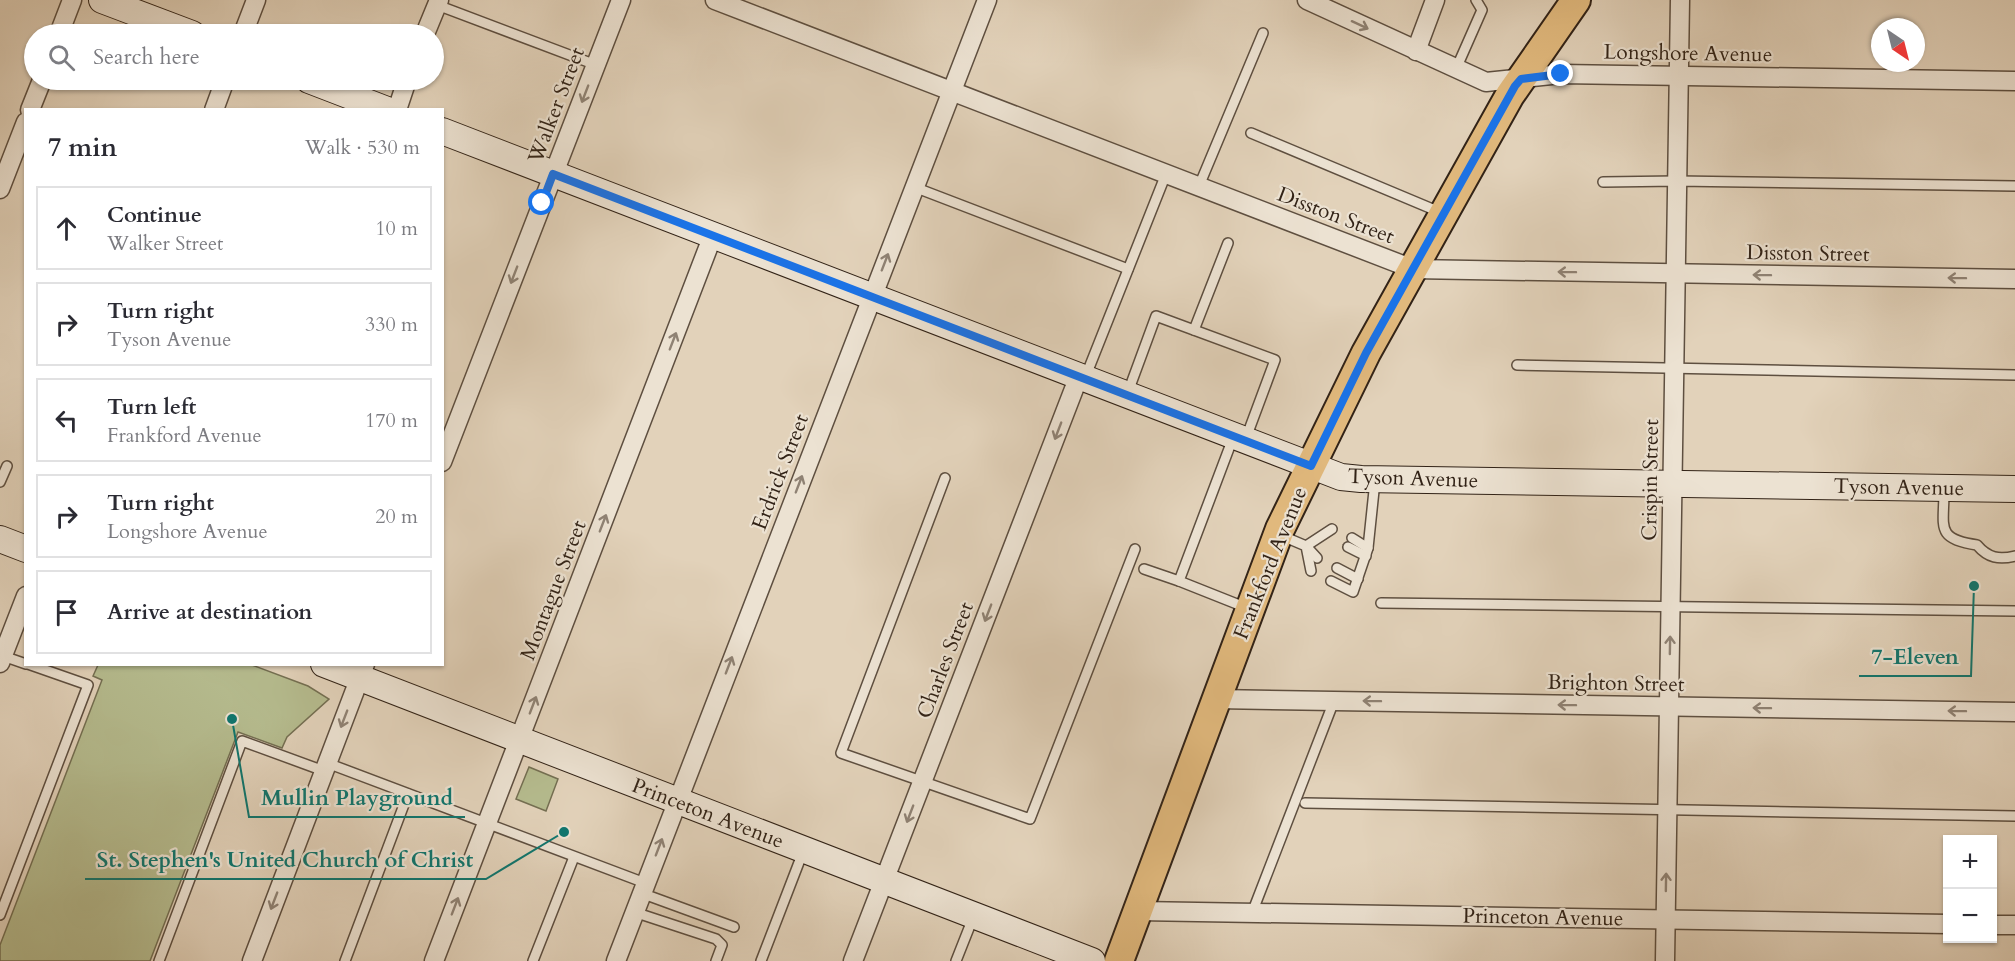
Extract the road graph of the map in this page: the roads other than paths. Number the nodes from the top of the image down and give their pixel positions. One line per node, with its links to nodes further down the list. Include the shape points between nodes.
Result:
1 (72, 0): 13 (street)
2 (102, 0): 14 (street)
3 (256, 0): 15 (street)
4 (621, 0): 19 (street, Walker Street)
5 (715, 0): 28 (street, Disston Street)
6 (987, 0): 28 (street, Erdrick Street)
7 (1307, 0): 18 (street, Longshore Avenue, one-way to 18)
8 (1435, 0): 18 (street)
9 (1476, 0): 20 (lane, via 1482,10)
10 (1576, 0): 22 (main road, Frankford Avenue)
11 (1680, 0): 21 (street, Crispin Street)
12 (438, 2): 16 (street); 19 (lane)
13 (63, 24)
14 (166, 24)
15 (247, 24)
16 (429, 24)
17 (1263, 33): 40 (lane)
18 (1416, 51): 20 (street, Longshore Avenue)
19 (596, 65): 36 (street, Walker Street, one-way to 36)
20 (1456, 69): 22 (street, Longshore Avenue, via 1486,82)
21 (1679, 76): 22 (street, Longshore Avenue, via 1561,74); 23 (street, Longshore Avenue); 38 (street, Crispin Street)
22 (1521, 79): 44 (main road, Frankford Avenue)
23 (2015, 81)
24 (38, 90): 29 (street)
25 (221, 90): 30 (street)
26 (335, 90): 31 (street)
27 (404, 90): 32 (street)
28 (951, 91): 37 (street, Disston Street); 42 (street, Erdrick Street)
29 (31, 108)
30 (215, 108)
31 (382, 108)
32 (398, 108)
33 (24, 127): 43 (street)
34 (444, 132): 36 (street, Tyson Avenue)
35 (1251, 133): 44 (lane)
36 (553, 174): 45 (street, Tyson Avenue); 59 (street, Walker Street, one-way to 59)
37 (1166, 174): 40 (street, Disston Street); 47 (lane)
38 (1677, 181): 39 (lane); 41 (lane); 49 (street, Crispin Street)
39 (1603, 182)
40 (1199, 186): 48 (street, Disston Street)
41 (2015, 186)
42 (914, 187): 47 (lane); 51 (street, Erdrick Street, one-way to 42)
43 (0, 189)
44 (1444, 214): 48 (main road, Frankford Avenue)
45 (713, 235): 51 (street, Tyson Avenue); 98 (street, Montague Street, one-way to 45)
46 (1228, 243): 52 (lane)
47 (1128, 269): 56 (lane)
48 (1413, 269): 49 (street, Disston Street, one-way to 48); 61 (main road, Frankford Avenue, via 1366,353)
49 (1676, 273): 50 (street, Disston Street, one-way to 49); 54 (street, Crispin Street)
50 (2015, 279)
51 (872, 297): 56 (street, Tyson Avenue); 102 (street, Erdrick Street, one-way to 51)
52 (1194, 330): 57 (lane, via 1156,316); 58 (lane, via 1275,360)
53 (1517, 365): 54 (lane)
54 (1674, 368): 55 (lane); 65 (street, Crispin Street)
55 (2015, 375)
56 (1082, 377): 57 (street, Tyson Avenue); 100 (street, Charles Street, one-way to 100)
57 (1126, 395): 58 (street, Tyson Avenue)
58 (1239, 438): 61 (street, Tyson Avenue); 82 (lane)
59 (444, 457)
60 (7, 466): 64 (lane)
61 (1311, 466): 63 (street, Tyson Avenue, via 1341,477); 69 (main road, Frankford Avenue)
62 (945, 478): 100 (lane, via 841,753)
63 (1375, 479): 65 (street, Tyson Avenue); 75 (lane)
64 (0, 482)
65 (1672, 483): 66 (street, Tyson Avenue); 86 (street, Crispin Street)
66 (1944, 488): 67 (street, Tyson Avenue); 76 (lane, via 1944,530 1949,537 1977,545 1999,559)
67 (2015, 489)
68 (1330, 533): 72 (lane)
69 (1278, 534): 72 (lane); 87 (main road, Frankford Avenue)
70 (0, 539): 73 (street)
71 (1350, 542): 75 (lane)
72 (1306, 546): 77 (lane); 80 (lane)
73 (24, 548)
74 (1135, 549): 100 (lane, via 1030,819)
75 (1367, 552): 81 (lane)
76 (2015, 556)
77 (1317, 558)
78 (1144, 568): 82 (lane)
79 (1337, 568): 81 (lane)
80 (1311, 571)
81 (1358, 579): 83 (lane, via 1353,592)
82 (1179, 581): 87 (lane)
83 (1331, 581)
84 (24, 602): 89 (street)
85 (1381, 603): 86 (lane)
86 (1670, 606): 88 (lane); 96 (street, Crispin Street, one-way to 86)
87 (1250, 608): 94 (main road, Frankford Avenue)
88 (2015, 610)
89 (1, 658): 90 (lane)
90 (24, 663)
91 (33, 666): 114 (lane, via 88,686)
92 (335, 666): 93 (street, Princeton Avenue)
93 (362, 671): 98 (street, Princeton Avenue); 99 (street, one-way to 99)
94 (1216, 699): 95 (street, Brighton Street); 111 (main road, Frankford Avenue)
95 (1334, 701): 96 (street, Brighton Street, one-way to 95); 113 (lane)
96 (1669, 706): 97 (street, Brighton Street, one-way to 96); 104 (street, Crispin Street)
97 (2015, 712)
98 (520, 739): 102 (street, Princeton Avenue); 106 (street, Montague Street)
99 (325, 767): 101 (lane); 122 (lane, via 242,741); 123 (street, one-way to 123)
100 (923, 781): 109 (street, Charles Street, one-way to 109)
101 (408, 794): 106 (lane); 124 (lane)
102 (677, 801): 107 (street, Princeton Avenue); 110 (street, Erdrick Street, one-way to 102)
103 (1305, 803): 104 (lane)
104 (1667, 810): 105 (lane); 116 (street, Crispin Street, one-way to 104)
105 (2015, 816)
106 (487, 824): 108 (lane); 125 (street, Montague Street, one-way to 106)
107 (804, 850): 109 (street, Princeton Avenue); 129 (lane)
108 (574, 857): 110 (lane); 126 (lane)
109 (885, 880): 115 (street, Princeton Avenue); 130 (street, Charles Street)
110 (643, 889): 112 (street, Erdrick Street); 120 (lane)
111 (1138, 911): 113 (street, Princeton Avenue); 133 (main road, Frankford Avenue)
112 (634, 912): 127 (street, Erdrick Street); 128 (lane, via 716,939 722,945)
113 (1252, 913): 116 (street, Princeton Avenue)
114 (0, 915)
115 (974, 915): 121 (street, Princeton Avenue); 131 (lane)
116 (1665, 919): 117 (street, Princeton Avenue); 134 (street, Crispin Street)
117 (1943, 924)
118 (1997, 925): 119 (street)
119 (2015, 925)
120 (734, 927)
121 (1059, 955): 132 (street, Princeton Avenue)
122 (159, 961)
123 (252, 961)
124 (345, 961)
125 (434, 961)
126 (533, 961)
127 (616, 961)
128 (716, 961)
129 (761, 961)
130 (853, 961)
131 (956, 961)
132 (1092, 961)
133 (1119, 961)
134 (1665, 961)

